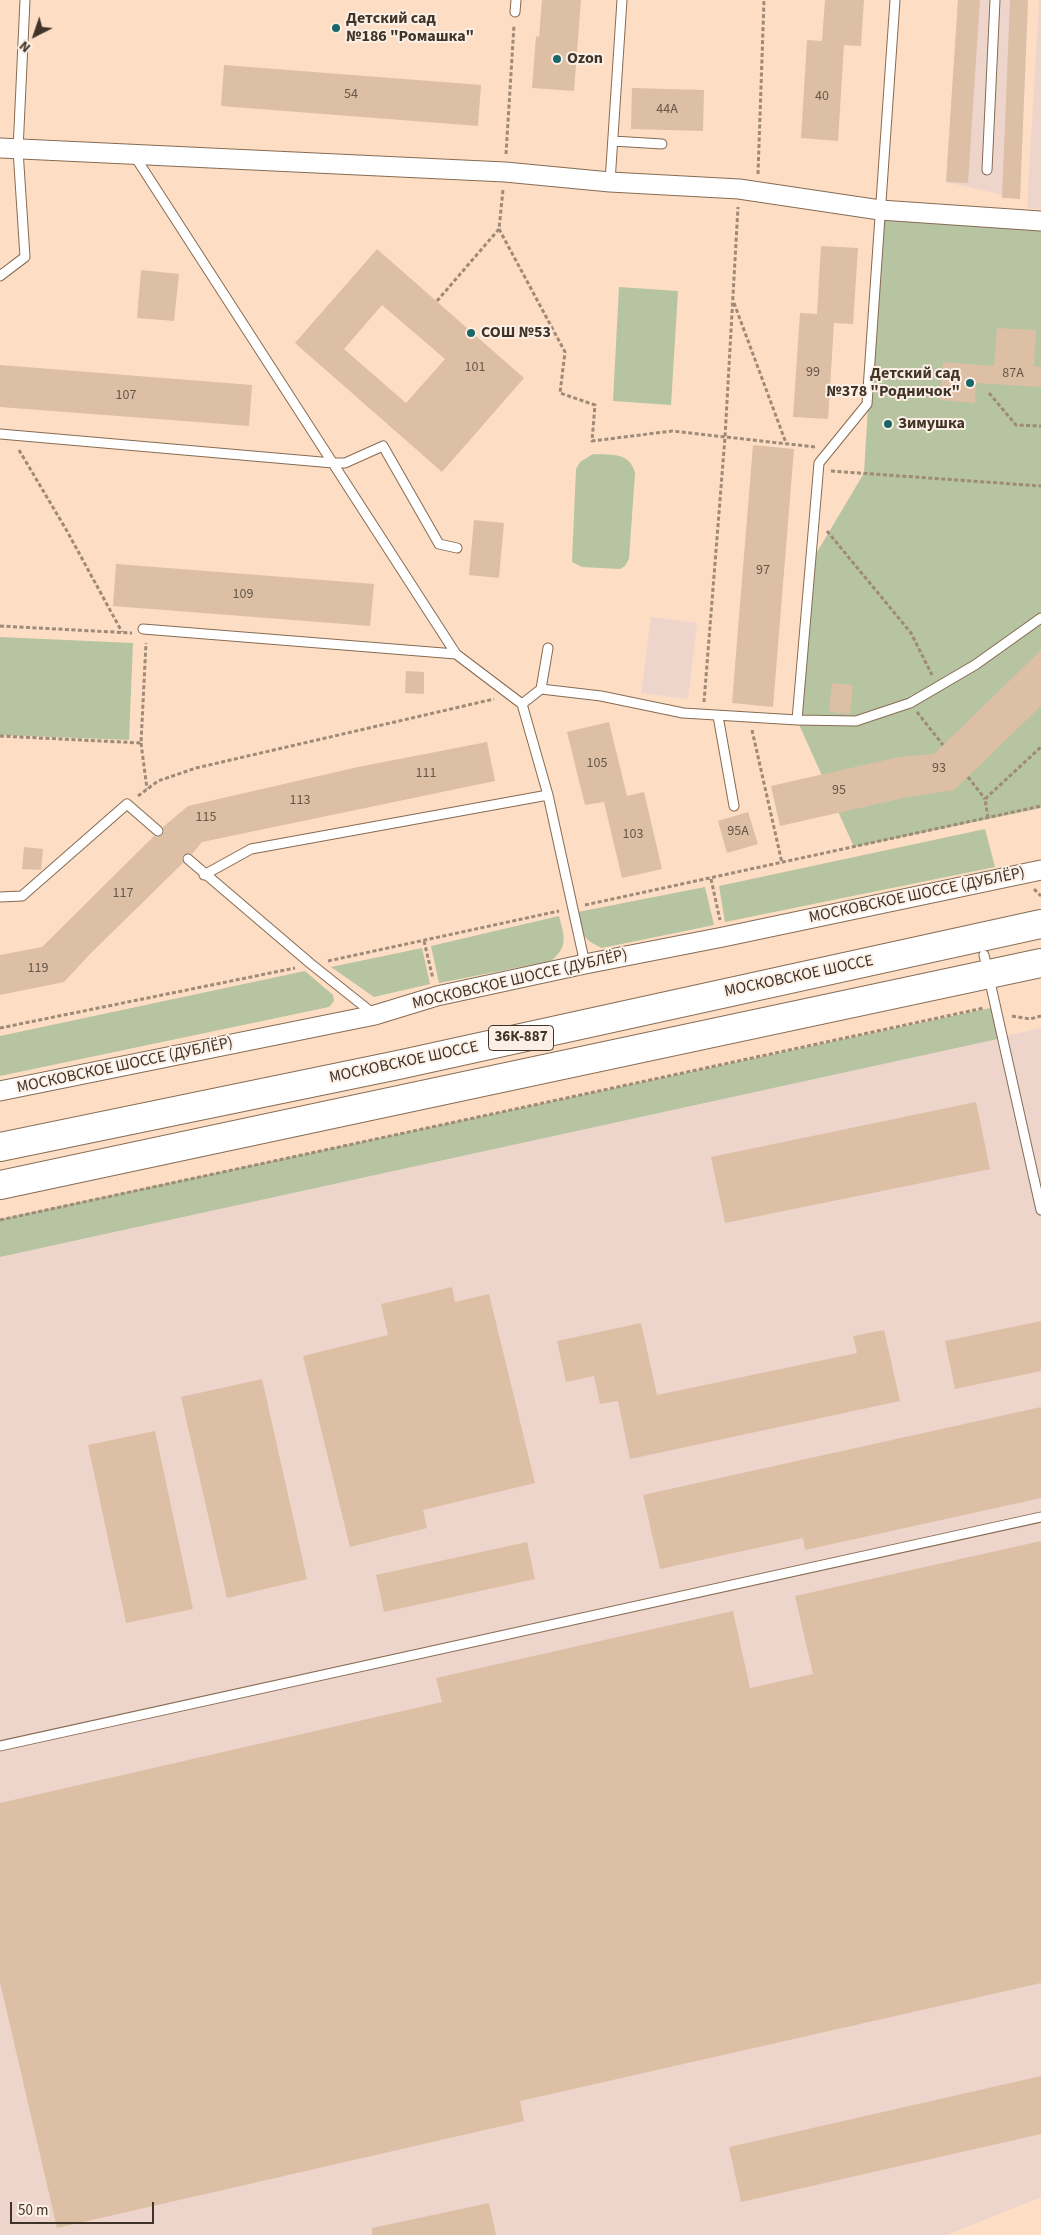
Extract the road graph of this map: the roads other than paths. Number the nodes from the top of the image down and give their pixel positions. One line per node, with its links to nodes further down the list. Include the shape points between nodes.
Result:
1 (25, 0): 9 (lane)
2 (516, 0): 6 (lane)
3 (622, 0): 7 (lane)
4 (895, 0): 13 (lane)
5 (995, 0): 11 (lane)
6 (515, 12)
7 (613, 141): 8 (lane); 12 (lane)
8 (662, 144)
9 (9, 149): 10 (street); 15 (lane, via 25,257)
10 (134, 155): 12 (street, via 505,172); 17 (lane)
11 (986, 170)
12 (610, 182): 13 (street, via 748,191)
13 (880, 210): 14 (street); 26 (lane, via 867,404 818,463)
14 (1041, 221)
15 (0, 276)
16 (0, 434): 17 (lane)
17 (333, 463): 18 (lane, via 345,463 383,446 439,544); 22 (lane)
18 (457, 548)
19 (1041, 618): 26 (lane, via 975,665 910,703 856,721)
20 (142, 632): 22 (lane)
21 (548, 648): 23 (lane)
22 (456, 654): 24 (lane)
23 (541, 689): 24 (lane); 25 (lane)
24 (522, 704): 27 (lane)
25 (718, 716): 26 (lane); 28 (lane)
26 (797, 720)
27 (548, 795): 32 (lane, via 251,849); 37 (lane)
28 (734, 806)
29 (158, 831): 33 (lane, via 127,804 22,896)
30 (188, 859): 32 (lane)
31 (1041, 870): 37 (street, МОСКОВСКОЕ ШОССЕ (ДУБЛЁР))
32 (204, 875): 39 (lane)
33 (0, 897)
34 (1041, 924): 41 (main road, МОСКОВСКОЕ ШОССЕ / 36К-887, via 398,1065)
35 (1041, 943): 38 (main road, МОСКОВСКОЕ ШОССЕ / 36К-887)
36 (1041, 963): 38 (main road, МОСКОВСКОЕ ШОССЕ / 36К-887)
37 (585, 964): 39 (street, МОСКОВСКОЕ ШОССЕ (ДУБЛЁР), via 437,996)
38 (986, 965): 42 (main road, МОСКОВСКОЕ ШОССЕ / 36К-887); 43 (main road, МОСКОВСКОЕ ШОССЕ / 36К-887); 44 (lane)
39 (375, 1015): 40 (street, МОСКОВСКОЕ ШОССЕ (ДУБЛЁР))
40 (0, 1091)
41 (0, 1147)
42 (0, 1165)
43 (0, 1185)
44 (1041, 1210)
45 (1041, 1518): 46 (lane)
46 (0, 1746)

